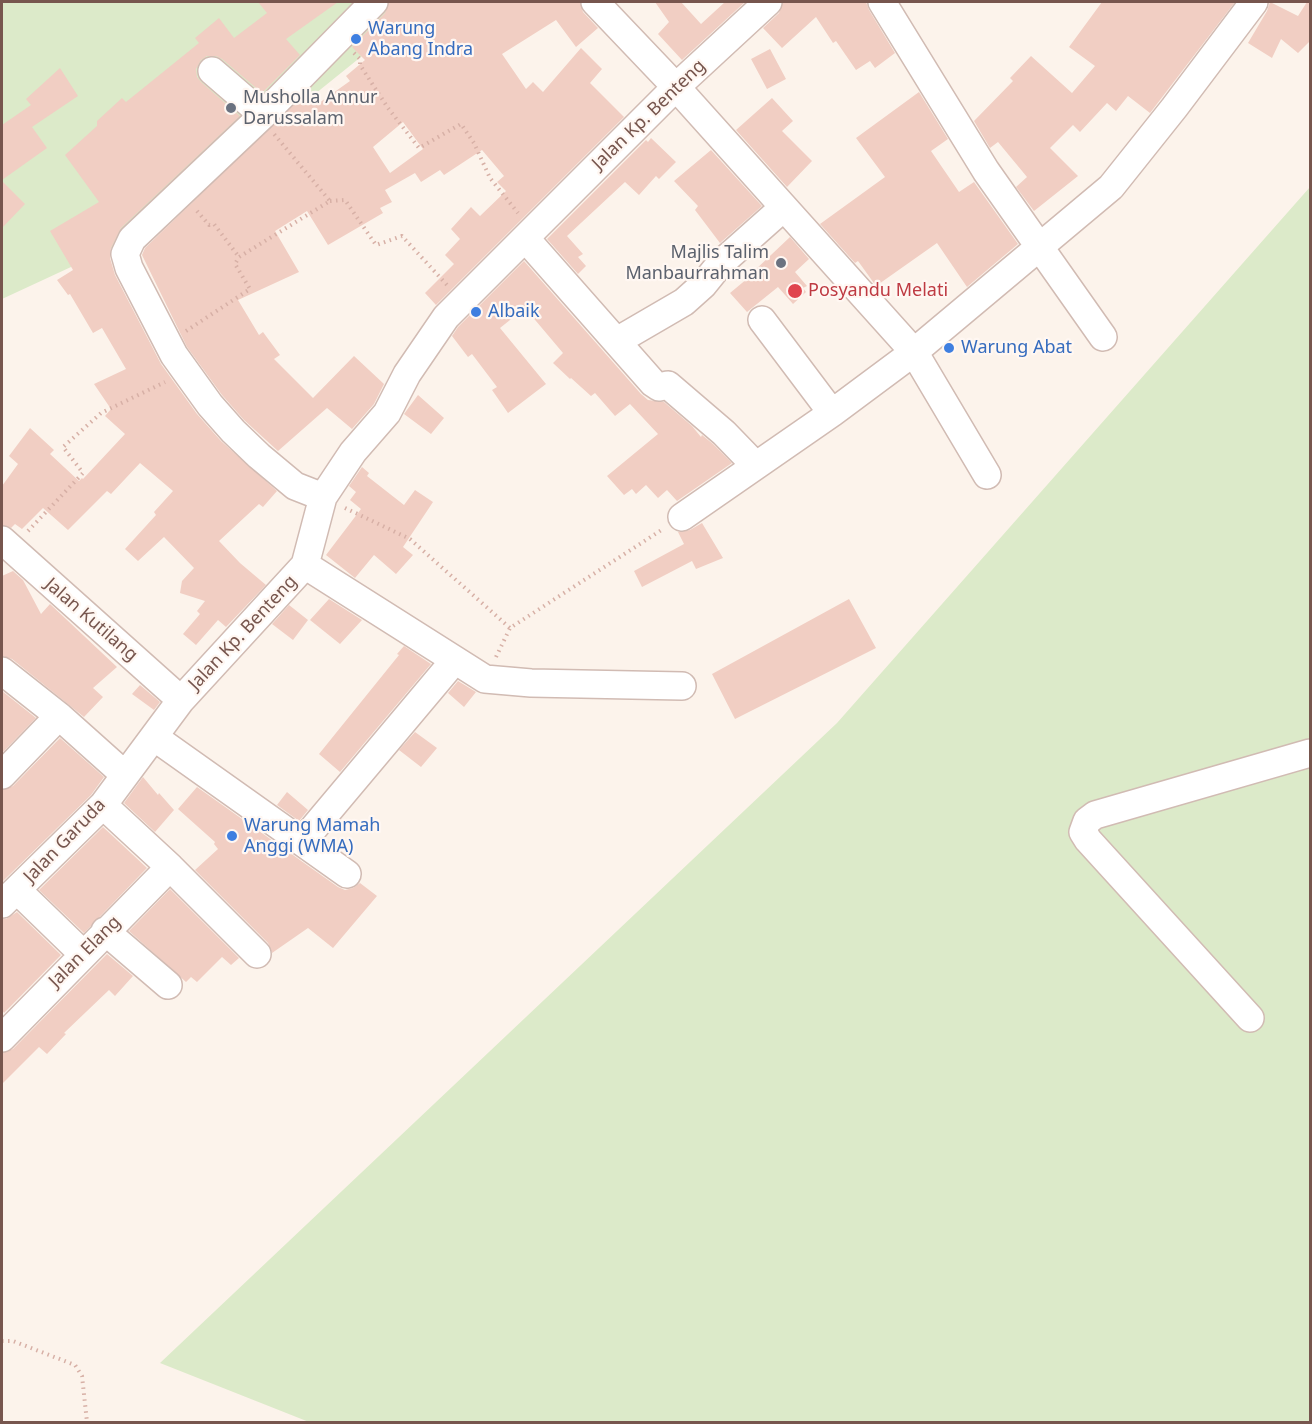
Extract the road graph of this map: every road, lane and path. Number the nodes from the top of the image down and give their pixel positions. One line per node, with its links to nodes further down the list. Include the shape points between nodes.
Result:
1 (374, 2): 6 (street)
2 (595, 2): 8 (street)
3 (768, 2): 8 (street, Jalan Kp. Benteng)
4 (882, 2): 14 (street, via 986,171)
5 (1254, 2): 14 (street, via 1111,187)
6 (340, 37): 9 (street); 13 (path, via 419,148 462,124 490,178)
7 (212, 71): 9 (street)
8 (676, 87): 12 (street); 13 (street, Jalan Kp. Benteng)
9 (262, 116): 10 (street); 11 (path)
10 (181, 193): 15 (path, via 209,225 214,224); 20 (street, via 132,239 125,254)
11 (330, 201): 15 (path); 16 (path, via 345,200 376,245 402,236)
12 (783, 208): 19 (street, via 684,302); 21 (street)
13 (529, 235): 16 (street, Jalan Kp. Benteng); 19 (street)
14 (1039, 246): 18 (street); 21 (street)
15 (239, 257): 20 (path, via 235,264 250,289)
16 (461, 301): 26 (street, Jalan Kp. Benteng, via 429,340 387,412 353,452)
17 (762, 320): 23 (street)
18 (1103, 337)
19 (617, 341): 24 (street, via 653,383 659,387 668,385)
20 (168, 343): 22 (street)
21 (914, 352): 23 (street); 25 (street)
22 (185, 372): 26 (street, via 259,456 296,486); 28 (path, via 101,413 63,447 83,473)
23 (832, 413): 24 (street)
24 (755, 465): 27 (street)
25 (987, 475)
26 (323, 497): 29 (street, Jalan Kp. Benteng); 30 (path, via 410,539)
27 (682, 517): 30 (path)
28 (6, 545): 35 (street, Jalan Kutilang)
29 (304, 565): 31 (street); 35 (street, Jalan Kp. Benteng)
30 (510, 628): 33 (path)
31 (454, 660): 33 (street); 42 (street)
32 (2, 671): 36 (street)
33 (485, 679): 34 (street)
34 (682, 686)
35 (181, 700): 37 (street, Jalan Kp. Benteng)
36 (59, 716): 39 (street); 40 (street)
37 (154, 737): 40 (street, Jalan Garuda); 42 (street)
38 (1311, 753): 50 (street, via 1095,815 1087,820 1083,832)
39 (2, 775)
40 (125, 775): 41 (street, Jalan Garuda)
41 (103, 805): 43 (street); 45 (street, Jalan Garuda)
42 (302, 842): 44 (street)
43 (170, 867): 46 (street, Jalan Elang); 48 (street)
44 (347, 874)
45 (7, 897): 47 (street)
46 (105, 931): 47 (street, Jalan Elang); 49 (street)
47 (83, 954): 51 (street, Jalan Elang)
48 (257, 954)
49 (168, 985)
50 (1250, 1018)
51 (2, 1038)
52 (2, 1341): 53 (path, via 13,1341 75,1365 82,1376)
53 (87, 1422)

